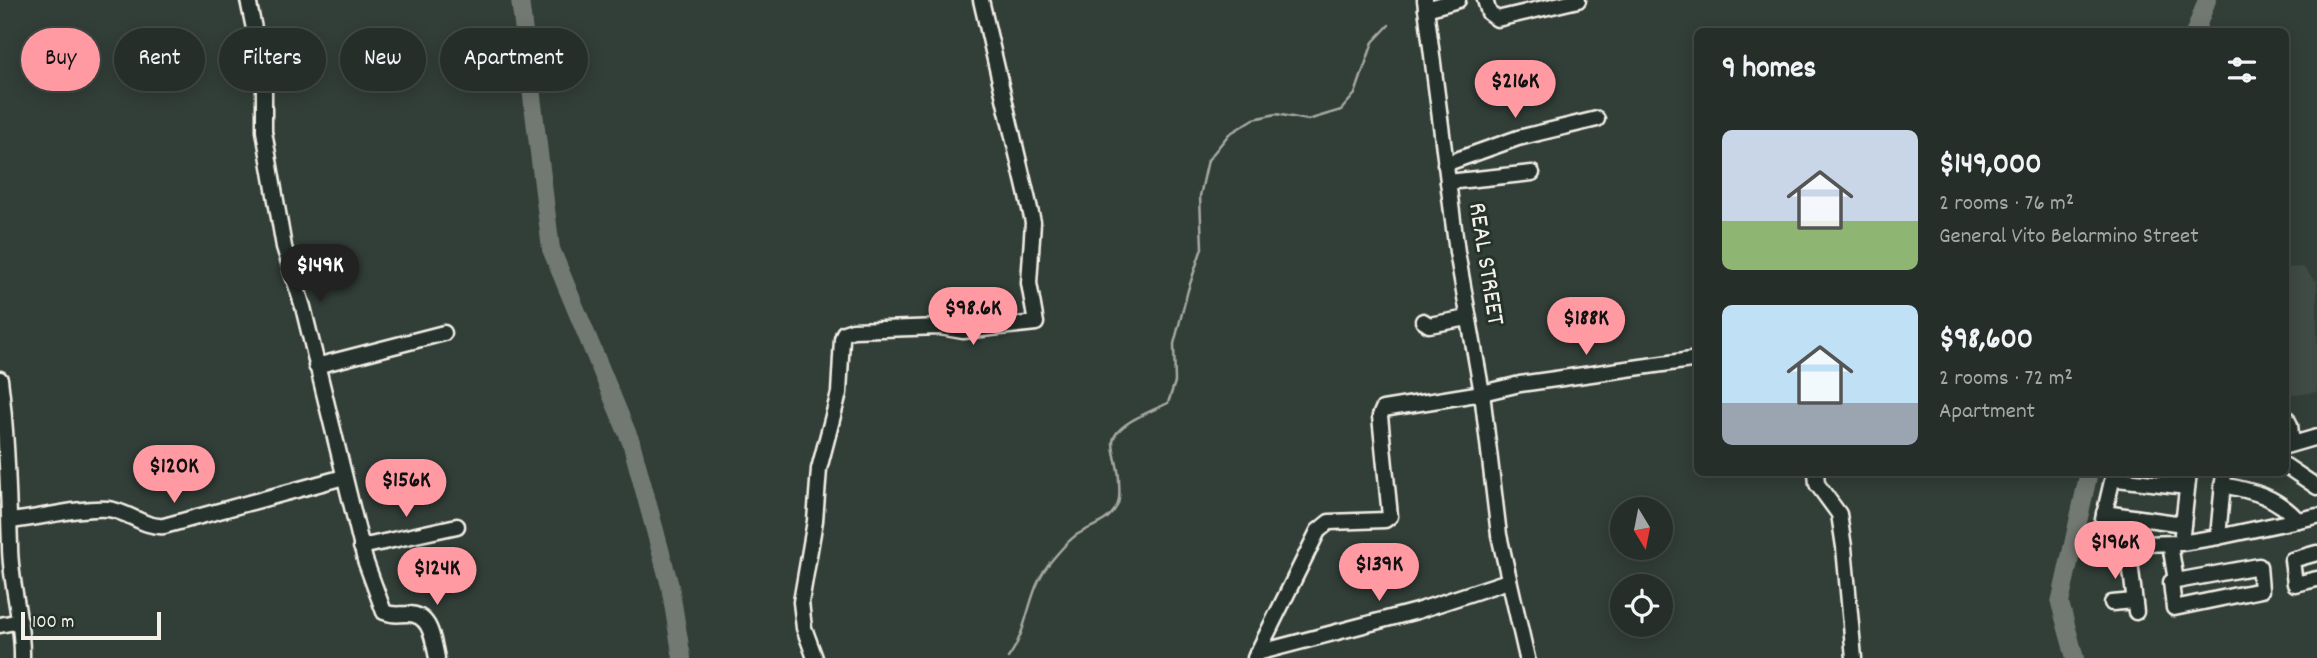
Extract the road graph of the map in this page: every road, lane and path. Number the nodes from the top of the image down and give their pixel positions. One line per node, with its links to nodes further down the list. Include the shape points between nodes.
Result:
1 (248, 0): 15 (street, via 264,76 264,131 284,247)
2 (981, 0): 49 (street, via 1033,222 1029,283 1036,323 963,331 940,327 844,333 839,393 819,469 801,602)
3 (1458, 0): 6 (street)
4 (1485, 0): 5 (street, via 1489,13 1497,19)
5 (1578, 0)
6 (1426, 5): 8 (street, REAL STREET)
7 (1597, 119): 8 (street, via 1518,138)
8 (1446, 164): 10 (street, REAL STREET)
9 (1532, 173): 10 (street)
10 (1448, 182): 11 (street, REAL STREET)
11 (1468, 318): 12 (street, via 1429,325); 17 (street, REAL STREET)
12 (1423, 321)
13 (444, 333): 15 (street)
14 (1694, 360): 17 (street)
15 (316, 366): 23 (street)
16 (0, 379): 30 (street)
17 (1482, 393): 41 (street, REAL STREET); 46 (street, via 1381,411 1390,516 1324,524)
18 (2289, 423): 20 (street)
19 (2317, 437): 20 (street)
20 (2289, 445)
21 (2289, 468): 26 (street)
22 (1816, 476): 51 (street, via 1817,484 1839,514)
23 (344, 477): 30 (street, via 155,527 121,511 101,509); 36 (street)
24 (2223, 479): 29 (street, via 2285,506); 33 (street)
25 (2188, 480): 27 (street, via 2117,479 2112,481); 31 (street)
26 (2315, 482)
27 (2104, 513): 31 (street); 35 (street, via 2097,545)
28 (2317, 516): 29 (street)
29 (2298, 520): 33 (street)
30 (10, 521): 37 (street)
31 (2183, 524): 34 (street)
32 (457, 526): 36 (street)
33 (2218, 537): 34 (street)
34 (2176, 543): 35 (street); 42 (street)
35 (2129, 545): 43 (street, via 2135,606)
36 (361, 547): 48 (street, via 384,612 425,619)
37 (5, 548): 39 (street)
38 (2317, 553): 40 (street, via 2292,560 2295,584)
39 (7, 572): 44 (street)
40 (2317, 579)
41 (1508, 581): 46 (street); 50 (street, REAL STREET)
42 (2176, 581): 42 (street, via 2171,582 2174,608 2261,590 2259,566)
43 (2112, 603)
44 (20, 621): 45 (street); 47 (street)
45 (0, 625)
46 (1256, 655)
47 (22, 658)
48 (437, 658)
49 (815, 658)
50 (1527, 658)
51 (1854, 658)

